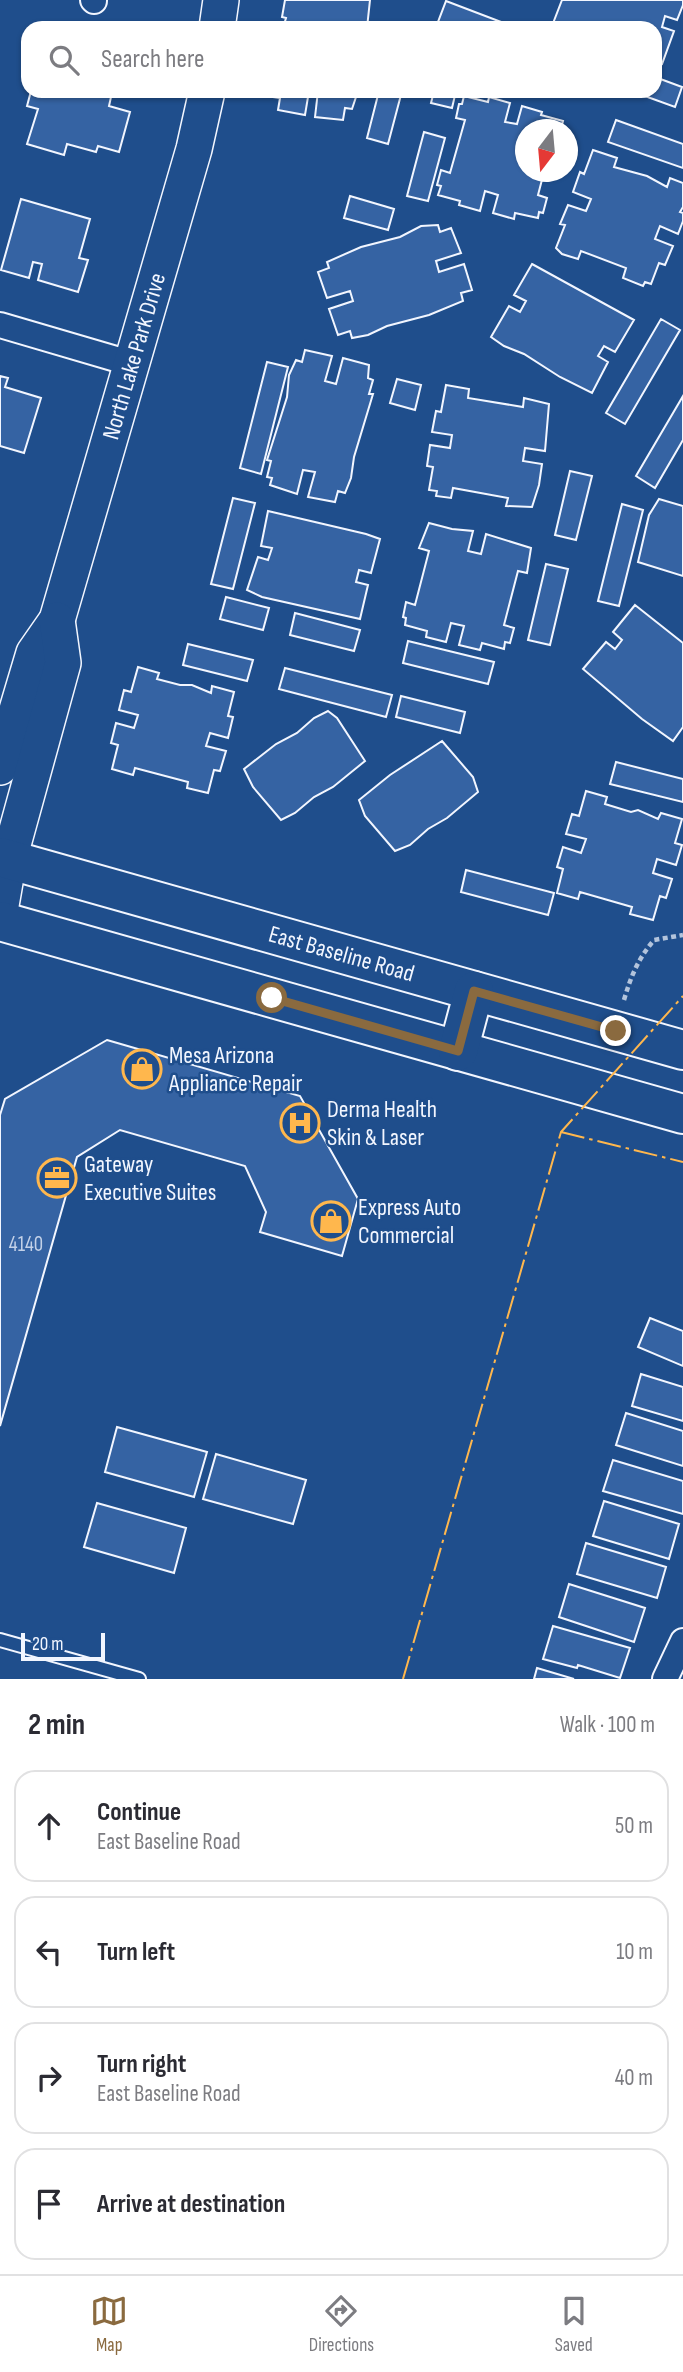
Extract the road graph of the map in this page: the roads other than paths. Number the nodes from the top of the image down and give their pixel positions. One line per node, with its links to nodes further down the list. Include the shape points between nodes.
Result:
1 (221, 0): 2 (street)
2 (218, 21)
3 (205, 98): 5 (street, North Lake Park Drive)
4 (0, 325): 5 (street)
5 (133, 364): 6 (street, North Lake Park Drive)
6 (58, 620): 7 (street, North Lake Park Drive, via 34,653); 8 (street, North Lake Park Drive, via 63,663)
7 (0, 767)
8 (4, 858): 9 (street, North Lake Park Drive); 11 (main road, East Baseline Road)
9 (0, 911)
10 (0, 921): 13 (main road)
11 (474, 991): 12 (main road, East Baseline Road); 13 (main road)
12 (683, 1050)
13 (458, 1051): 14 (main road)
14 (683, 1114)
15 (0, 1640): 18 (lane)
16 (683, 1642): 17 (street)
17 (672, 1674)
18 (139, 1679)

